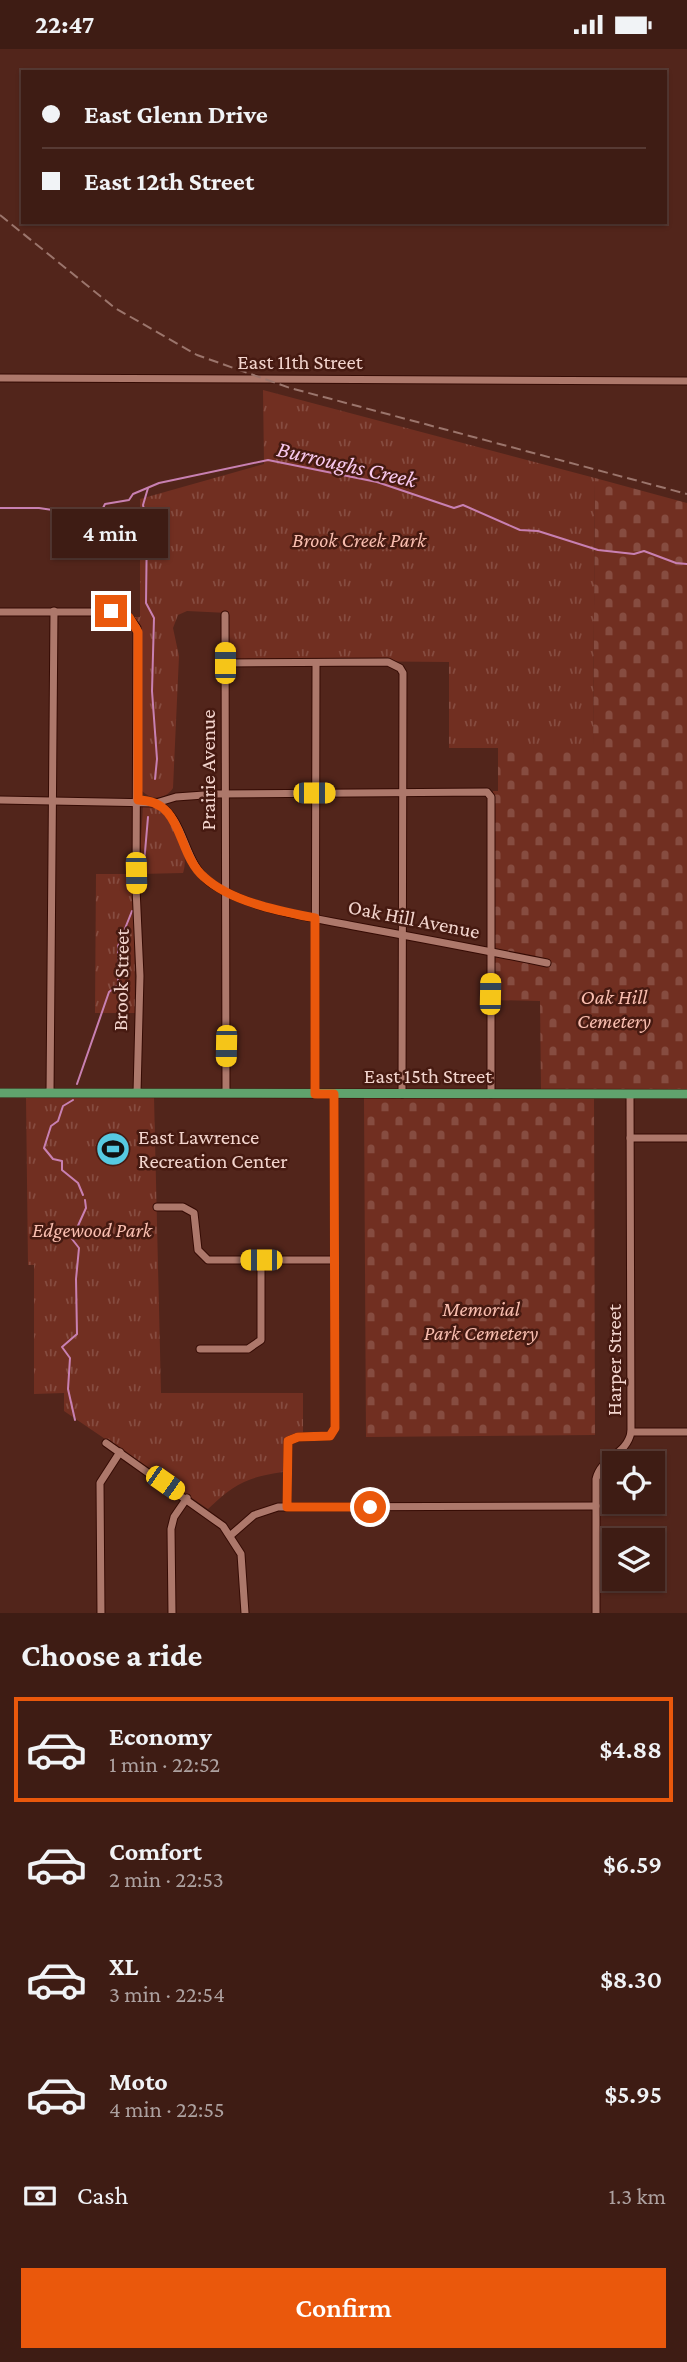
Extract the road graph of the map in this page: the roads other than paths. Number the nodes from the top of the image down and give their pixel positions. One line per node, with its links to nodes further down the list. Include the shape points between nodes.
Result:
1 (0, 378): 2 (street, East 11th Street)
2 (687, 381)
3 (54, 611): 4 (street); 12 (street); 13 (street, Brook Street, via 111,611 129,617 138,632)
4 (0, 612)
5 (225, 615): 6 (street, Prairie Avenue)
6 (225, 663): 7 (street); 10 (street, Prairie Avenue)
7 (316, 663): 8 (street); 9 (street, via 388,662 400,668)
8 (314, 793): 9 (street); 10 (street); 16 (street)
9 (403, 793): 17 (street); 18 (street, via 489,794)
10 (225, 794): 14 (street); 15 (street, Prairie Avenue)
11 (0, 800): 12 (street)
12 (53, 800): 13 (street); 21 (street)
13 (138, 800): 14 (street); 22 (street, Brook Street)
14 (156, 803): 15 (street, Oak Hill Avenue, via 174,820 198,872)
15 (226, 891): 16 (street, Oak Hill Avenue); 23 (street, Prairie Avenue)
16 (315, 918): 17 (street, Oak Hill Avenue); 24 (street)
17 (402, 935): 18 (street, Oak Hill Avenue); 26 (street)
18 (490, 951): 19 (street, Oak Hill Avenue); 27 (street)
19 (547, 963)
20 (0, 1093): 21 (main road, East 15th Street)
21 (50, 1093): 22 (main road, East 15th Street)
22 (137, 1093): 23 (main road, East 15th Street)
23 (226, 1093): 24 (main road, East 15th Street)
24 (315, 1094): 25 (main road, East 15th Street)
25 (334, 1094): 26 (main road, East 15th Street); 34 (street)
26 (402, 1094): 27 (main road, East 15th Street)
27 (491, 1094): 28 (main road, East 15th Street)
28 (630, 1094): 29 (main road, East 15th Street); 30 (street, Harper Street)
29 (687, 1094)
30 (630, 1138): 31 (street); 36 (street, Harper Street)
31 (687, 1138)
32 (157, 1207): 33 (street, via 187,1208 194,1213 198,1249 208,1260)
33 (261, 1260): 34 (street); 35 (street, via 261,1340 248,1349)
34 (334, 1260): 42 (street, via 335,1428 330,1436 288,1441)
35 (201, 1349)
36 (631, 1432): 37 (street); 41 (street, Harper Street, via 626,1445 597,1473)
37 (687, 1432)
38 (106, 1443): 39 (street)
39 (120, 1453): 40 (street); 44 (street, via 100,1483)
40 (187, 1498): 43 (street); 45 (street, via 171,1529)
41 (596, 1506): 42 (street); 47 (street, Harper Street)
42 (287, 1507): 43 (street, via 254,1515)
43 (231, 1535): 46 (street, via 243,1565)
44 (101, 1613)
45 (172, 1613)
46 (245, 1613)
47 (596, 1613)

